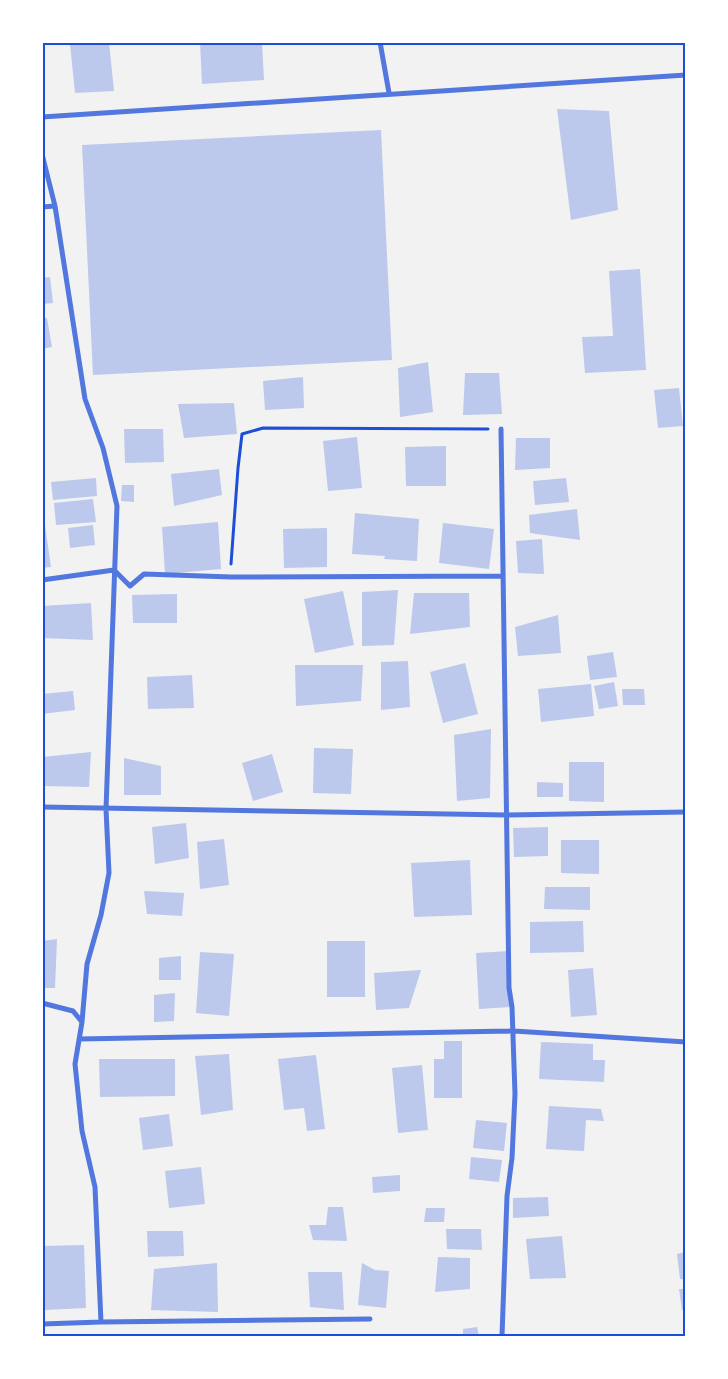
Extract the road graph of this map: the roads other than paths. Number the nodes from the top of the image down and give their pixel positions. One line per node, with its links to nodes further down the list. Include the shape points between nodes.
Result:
1 (380, 42): 3 (street)
2 (686, 75): 3 (street)
3 (389, 93): 4 (street)
4 (42, 117)
5 (42, 154): 6 (street)
6 (55, 206): 7 (street); 9 (street, via 85,399 103,448 117,506)
7 (42, 207)
8 (501, 429): 10 (street)
9 (114, 570): 10 (street, via 130,586 144,574 230,577); 11 (street); 13 (street)
10 (502, 576): 15 (street)
11 (42, 580)
12 (42, 807): 13 (street)
13 (106, 809): 15 (street); 17 (street, via 109,873 87,964)
14 (686, 812): 15 (street)
15 (507, 815): 18 (street, via 509,988)
16 (42, 1003): 17 (street, via 73,1011)
17 (82, 1022): 19 (street)
18 (514, 1031): 19 (street); 20 (street); 24 (street, via 515,1094 507,1196)
19 (79, 1039): 22 (street, via 75,1064 82,1131 95,1187)
20 (686, 1042)
21 (370, 1319): 22 (street)
22 (101, 1322): 23 (street)
23 (42, 1324)
24 (502, 1336)

